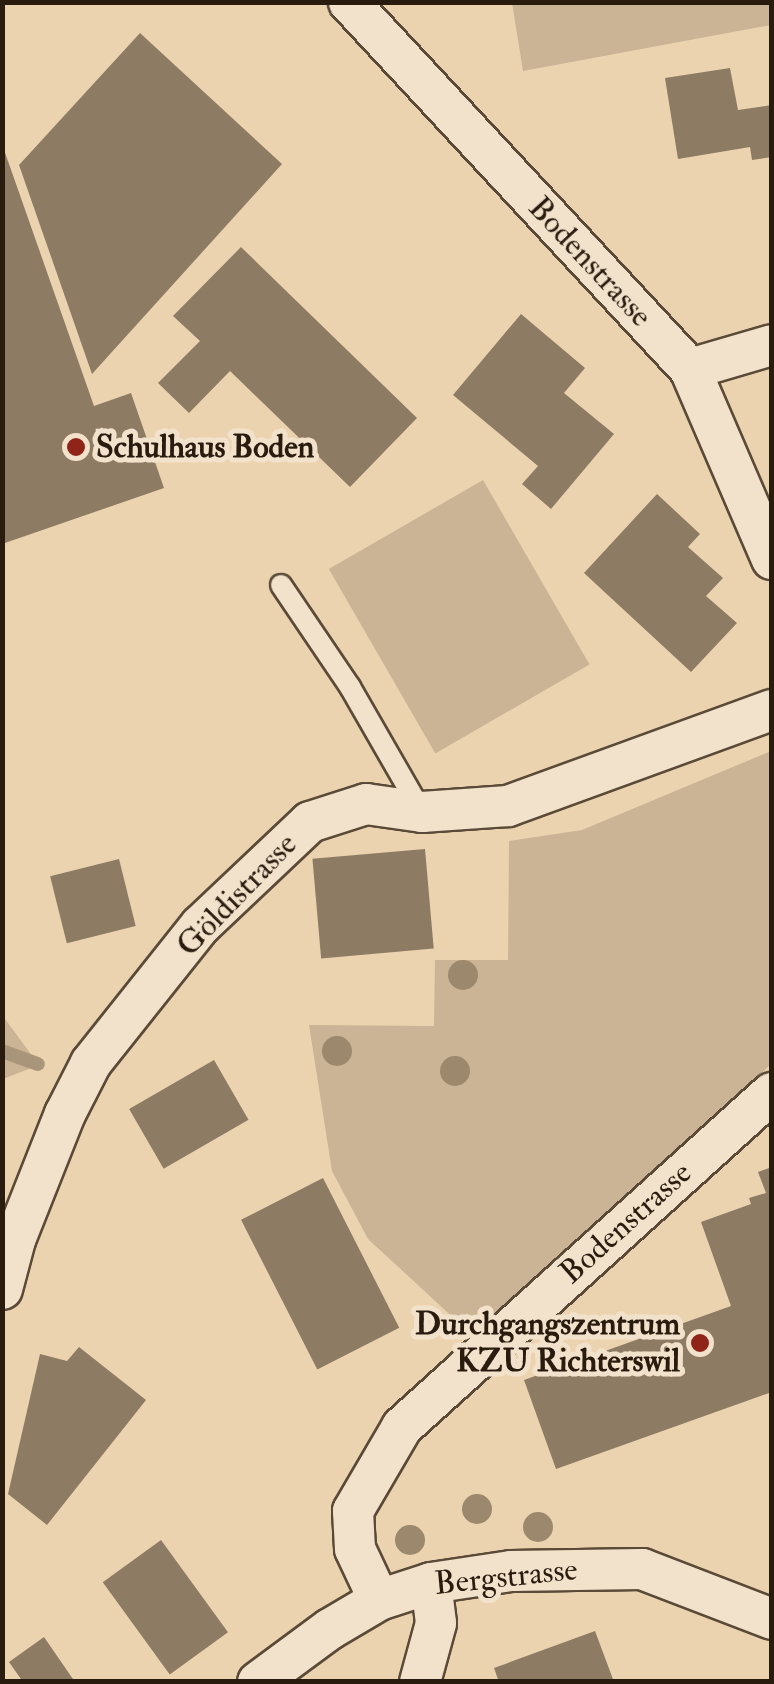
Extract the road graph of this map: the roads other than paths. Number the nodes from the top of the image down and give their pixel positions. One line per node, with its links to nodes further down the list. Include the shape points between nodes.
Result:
1 (349, 2): 3 (street, Bodenstrasse)
2 (772, 345): 3 (street)
3 (690, 369): 4 (street, Bodenstrasse)
4 (772, 559)
5 (281, 585): 7 (lane)
6 (772, 710): 7 (street, Göldistrasse, via 508,806)
7 (422, 812): 9 (street, Göldistrasse, via 366,804 310,822 200,926 91,1063 64,1114)
8 (772, 1093): 11 (street, Bodenstrasse, via 402,1427 354,1512 355,1548)
9 (2, 1289)
10 (431, 1583): 11 (street, Bergstrasse); 12 (street, Bergstrasse, via 511,1571 642,1570); 14 (street, via 436,1622)
11 (379, 1600): 13 (street, Bergstrasse)
12 (772, 1619)
13 (258, 1682)
14 (420, 1682)

